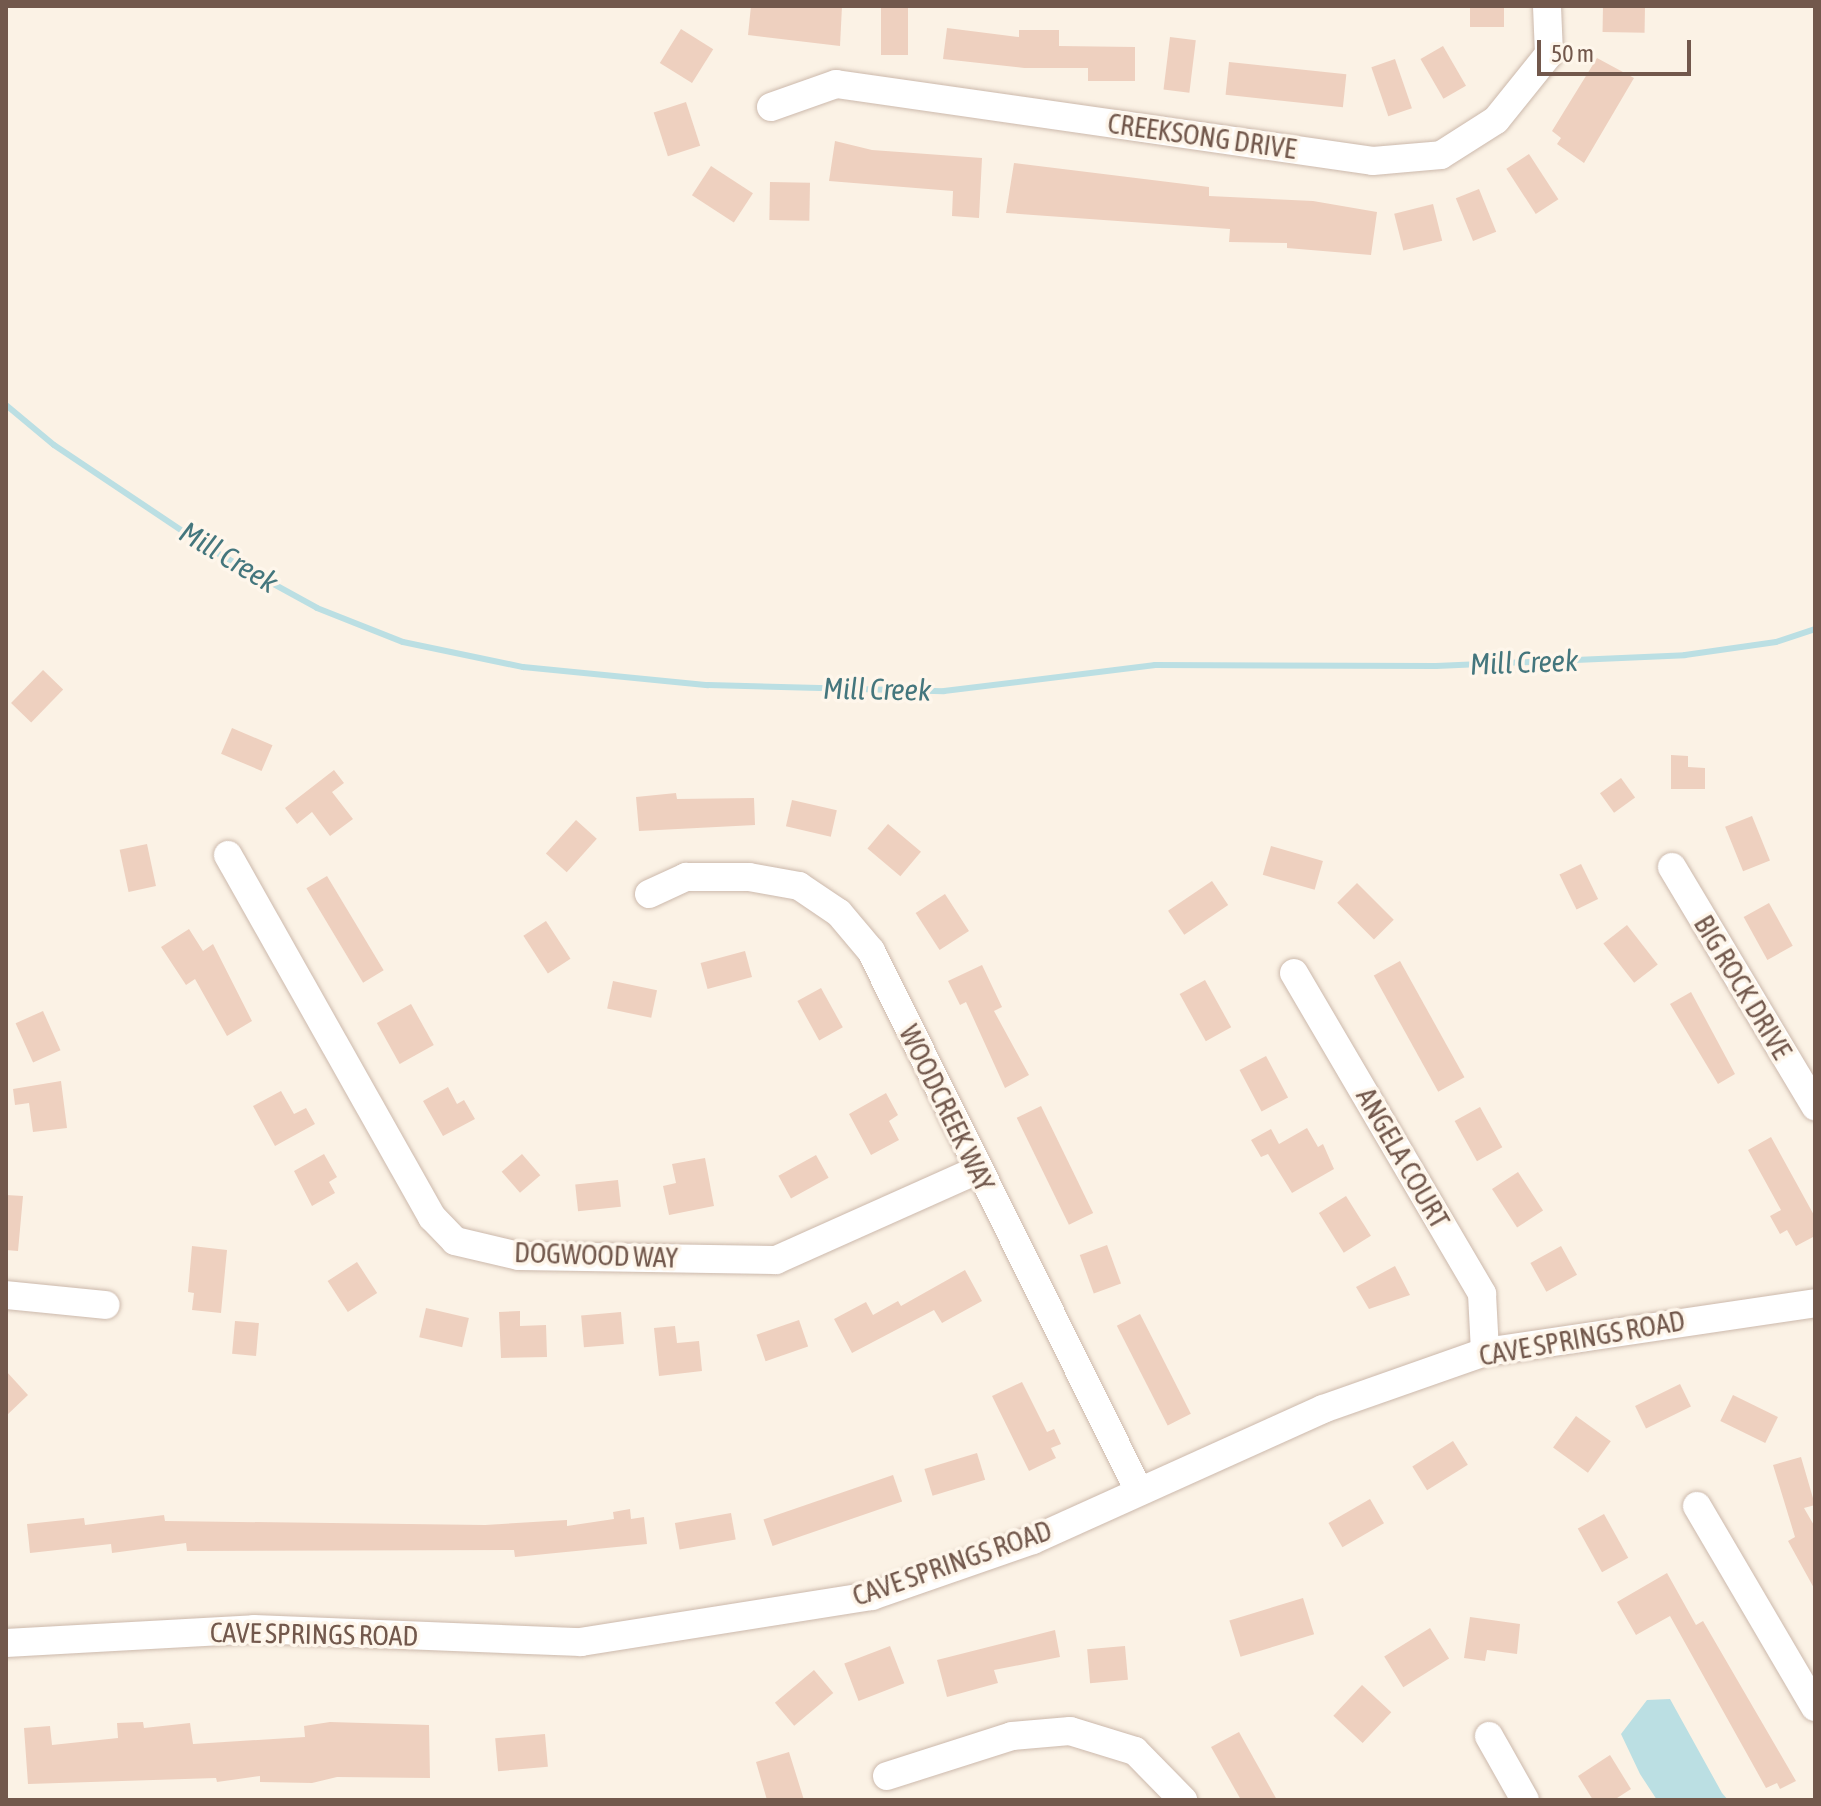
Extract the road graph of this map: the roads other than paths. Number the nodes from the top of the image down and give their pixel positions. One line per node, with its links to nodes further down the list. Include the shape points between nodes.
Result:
1 (1547, 6): 2 (street, CREEKSONG DRIVE, via 1549,54 1496,120 1441,155 1373,161 836,84)
2 (771, 107)
3 (228, 855): 8 (street, DOGWOOD WAY, via 432,1217 455,1241 519,1256 776,1260)
4 (1672, 867): 7 (street, BIG ROCK DRIVE)
5 (649, 894): 8 (street, WOODCREEK WAY, via 686,877 749,877 799,886 839,913 871,951)
6 (1294, 973): 12 (street, ANGELA COURT, via 1482,1294)
7 (1815, 1106)
8 (977, 1170): 13 (street, WOODCREEK WAY)
9 (6, 1295): 11 (street)
10 (1815, 1303): 12 (street, CAVE SPRINGS ROAD)
11 (106, 1305)
12 (1485, 1352): 13 (street, CAVE SPRINGS ROAD, via 1323,1409)
13 (1138, 1489): 15 (street, CAVE SPRINGS ROAD, via 1033,1540 872,1596 581,1642 254,1629)
14 (1697, 1506): 16 (street)
15 (6, 1643)
16 (1815, 1707)
17 (1489, 1736): 20 (street)
18 (887, 1776): 19 (street, via 1012,1736 1070,1731 1135,1751)
19 (1183, 1800)
20 (1525, 1800)

